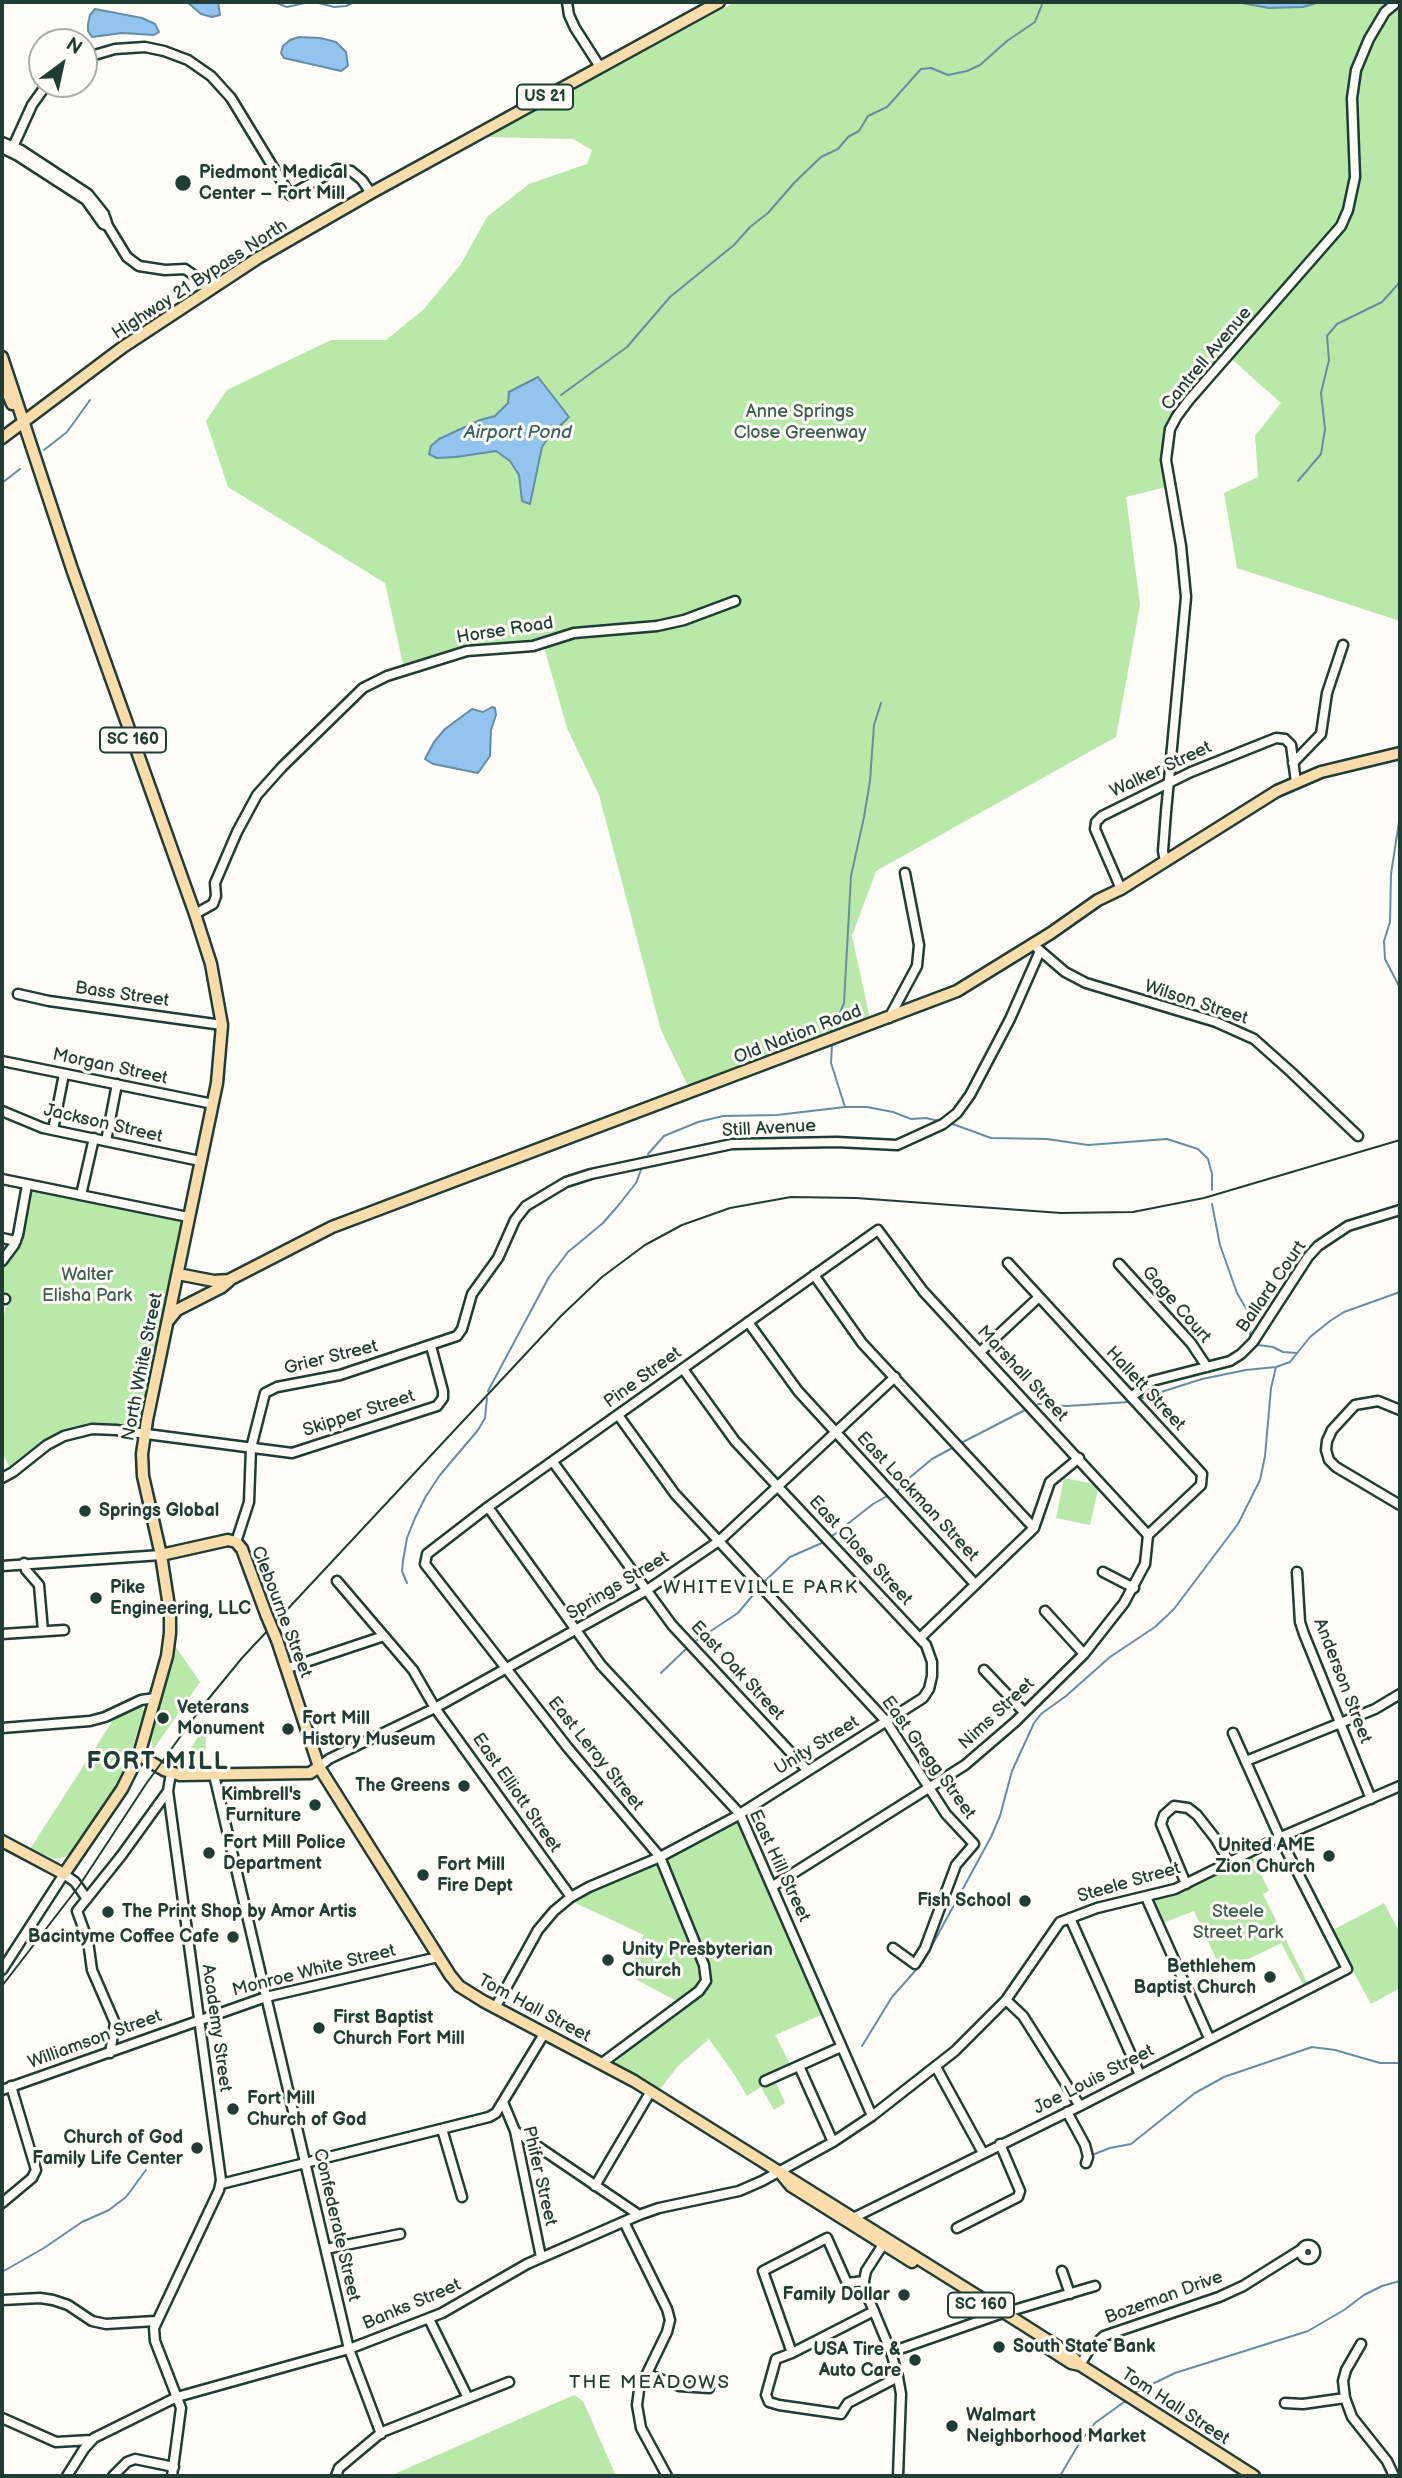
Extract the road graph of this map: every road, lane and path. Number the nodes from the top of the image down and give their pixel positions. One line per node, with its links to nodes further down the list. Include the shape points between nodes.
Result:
1 (567, 2): 5 (street, via 575,28)
2 (719, 2): 5 (main road, Highway 21 Bypass North / US 21)
3 (1396, 2): 19 (street, Cantrell Avenue, via 1369,39 1356,70 1352,98 1354,184 1341,226 1205,382 1170,429 1166,460 1186,597)
4 (98, 54): 9 (street, via 145,47 188,60 211,76 231,99 290,195 337,169 351,171)
5 (600, 67): 9 (main road, Highway 21 Bypass North / US 21)
6 (37, 98): 8 (street)
7 (2, 142): 8 (street)
8 (8, 149): 10 (street, via 74,188 138,266 185,269)
9 (370, 193): 10 (main road, Highway 21 Bypass North / US 21)
10 (208, 290): 13 (main road, Highway 21 Bypass North / US 21)
11 (2, 357): 13 (main road, SC 160)
12 (2, 379): 13 (main road, SC 160)
13 (23, 422): 14 (main road, Highway 21 Bypass North / US 21); 24 (main road, SC 160 / SC 160)
14 (2, 438)
15 (735, 601): 24 (street, Horse Road, via 657,626 574,633 533,646 467,651 363,688 257,796 215,883 213,904)
16 (1343, 645): 18 (street, via 1327,693 1321,734)
17 (1400, 753): 20 (main road, Old Nation Road)
18 (1293, 763): 19 (street, Walker Street, via 1289,742 1276,738); 20 (street, Walker Street)
19 (1170, 782): 21 (street, Cantrell Avenue); 23 (street, Walker Street, via 1102,816 1095,826)
20 (1296, 782): 21 (main road, Old Nation Road)
21 (1165, 861): 23 (main road, Old Nation Road)
22 (905, 873): 28 (street, via 919,946 917,966)
23 (1121, 889): 25 (main road, Old Nation Road)
24 (195, 914): 29 (main road, SC 160 / SC 160, via 211,964)
25 (1031, 944): 26 (street); 28 (main road, Old Nation Road, via 957,991)
26 (1040, 951): 36 (street, Wilson Street, via 1086,983 1254,1039); 57 (street, Still Avenue, via 970,1095 943,1124 897,1146 732,1144 566,1182 526,1206 472,1294 463,1329 452,1339)
27 (18, 994): 29 (street, Bass Street)
28 (889, 1018): 53 (main road, Old Nation Road, via 332,1227)
29 (222, 1025): 33 (main road, North White Street)
30 (2, 1061): 31 (street, Morgan Street)
31 (64, 1074): 32 (street, Morgan Street); 35 (street)
32 (117, 1084): 33 (street, Morgan Street); 38 (street)
33 (213, 1104): 39 (main road, North White Street)
34 (2, 1111): 35 (street, Jackson Street)
35 (53, 1130): 37 (street, Jackson Street)
36 (1357, 1136)
37 (94, 1138): 38 (street, Jackson Street); 42 (street)
38 (106, 1141): 39 (street, Jackson Street)
39 (200, 1161): 44 (main road, North White Street)
40 (2, 1179): 41 (street)
41 (27, 1185): 42 (street); 47 (street)
42 (81, 1195): 44 (street)
43 (1400, 1210): 59 (street, Ballard Court, via 1329,1237 1308,1257 1248,1348 1230,1361)
44 (188, 1217): 51 (main road, North White Street)
45 (878, 1230): 52 (street, Pine Street); 58 (street, Marshall Street, via 923,1291)
46 (2, 1238): 47 (street)
47 (16, 1241): 48 (street)
48 (2, 1261)
49 (1008, 1263): 54 (street, Hallett Street)
50 (1119, 1264): 59 (street, Gage Court)
51 (178, 1274): 53 (main road); 55 (main road, North White Street)
52 (814, 1275): 56 (street, Pine Street); 61 (street, via 862,1343)
53 (229, 1280): 55 (main road, Old Nation Road, via 177,1310)
54 (1039, 1297): 58 (street); 62 (street, Hallett Street)
55 (168, 1321): 66 (main road, North White Street)
56 (748, 1322): 60 (street, Pine Street); 65 (street, East Lockman Street, via 798,1391)
57 (431, 1346): 67 (street, Grier Street, via 340,1375 270,1389 261,1400); 67 (street, Skipper Street, via 443,1391 435,1407 292,1452)
58 (980, 1352): 68 (street, Marshall Street)
59 (1207, 1367): 62 (street, Ballard Court, via 1152,1381)
60 (683, 1369): 64 (street, Pine Street); 71 (street, East Close Street, via 735,1441)
61 (895, 1377): 65 (street, Springs Street); 74 (street)
62 (1131, 1396): 75 (street, Hallett Street, via 1203,1477 1201,1485)
63 (1400, 1410): 72 (street, via 1378,1401 1355,1405 1332,1430 1326,1450 1336,1467)
64 (618, 1415): 69 (street, Pine Street); 76 (street, East Gregg Street, via 675,1494)
65 (836, 1432): 71 (street, Springs Street); 85 (street, East Lockman Street)
66 (144, 1435): 67 (street, Skipper Street); 70 (street, Skipper Street, via 104,1429 71,1434 38,1450); 79 (main road, North White Street, via 144,1476)
67 (251, 1448): 77 (street, Grier Street, via 249,1503)
68 (1079, 1458): 74 (street, via 1051,1482); 75 (street, Marshall Street)
69 (553, 1462): 73 (street, Pine Street); 87 (street, East Oak Street)
70 (2, 1478)
71 (778, 1487): 76 (street, Springs Street); 94 (street, East Close Street)
72 (1400, 1505)
73 (488, 1507): 78 (street, Pine Street); 90 (street, East Hill Street)
74 (1034, 1528): 85 (street)
75 (1148, 1535): 86 (street, Nims Street, via 1145,1564)
76 (719, 1541): 87 (street, Springs Street); 103 (street, East Gregg Street)
77 (236, 1542): 79 (main road, Clebourne Street); 96 (main road, Clebourne Street, bridge)
78 (427, 1554): 97 (street, East Leroy Street, via 425,1564)
79 (161, 1555): 80 (street); 100 (main road, North White Street, via 170,1633)
80 (24, 1563): 81 (street); 91 (street, via 39,1585)
81 (2, 1566)
82 (1103, 1572): 86 (street)
83 (1297, 1572): 104 (street, Anderson Street, via 1300,1622)
84 (337, 1581): 93 (street, East Elliott Street)
85 (975, 1584): 94 (street)
86 (1134, 1588): 95 (street, Nims Street)
87 (647, 1590): 90 (street, Springs Street); 110 (street, East Oak Street, via 672,1625)
88 (1045, 1611): 95 (street)
89 (64, 1630): 91 (street)
90 (577, 1630): 97 (street, Springs Street); 117 (street, East Hill Street, via 601,1665)
91 (43, 1631): 92 (street)
92 (2, 1634)
93 (384, 1636): 96 (street); 101 (street, East Elliott Street, via 413,1670)
94 (920, 1638): 103 (street, Unity Street, via 932,1662 929,1689 923,1698)
95 (1084, 1654): 102 (street, Nims Street)
96 (288, 1668): 109 (main road, Clebourne Street)
97 (506, 1669): 101 (street, Springs Street); 121 (street, East Leroy Street)
98 (984, 1670): 102 (street)
99 (1400, 1694): 104 (street)
100 (155, 1698): 105 (street, via 90,1721); 107 (main road, North White Street)
101 (435, 1707): 109 (street, Springs Street); 127 (street, East Elliott Street)
102 (1024, 1712): 114 (street, Nims Street, via 965,1765)
103 (886, 1721): 110 (street, Unity Street); 114 (street, East Gregg Street)
104 (1340, 1723): 108 (street); 116 (street, Anderson Street)
105 (2, 1728)
106 (1233, 1734): 108 (street)
107 (139, 1755): 111 (main road); 120 (main road, North White Street)
108 (1246, 1761): 118 (street)
109 (320, 1767): 112 (main road, via 310,1773); 132 (main road, Tom Hall Street / SC 160)
110 (807, 1770): 117 (street, Unity Street)
111 (171, 1773): 112 (main road); 115 (street, Academy Street)
112 (214, 1775): 134 (street, Confederate Street)
113 (1400, 1786): 116 (street, Steele Street)
114 (929, 1788): 126 (street, Nims Street); 131 (street, East Gregg Street, via 974,1844 956,1865 915,1964)
115 (168, 1791): 129 (street); 137 (street, Academy Street)
116 (1371, 1799): 118 (street, Steele Street)
117 (740, 1814): 121 (street, Unity Street); 126 (street, East Hill Street)
118 (1280, 1838): 122 (street, Steele Street); 139 (street, Joe Louis Street, via 1347,1969)
119 (2, 1841): 123 (main road)
120 (79, 1852): 123 (main road); 124 (main road, North White Street)
121 (660, 1857): 127 (street, Unity Street); 142 (street, East Leroy Street, via 704,1965 706,1981)
122 (1230, 1863): 125 (street, Steele Street); 125 (street, via 1196,1815 1174,1806 1161,1824)
123 (50, 1866): 124 (main road)
124 (64, 1874): 129 (street); 133 (street)
125 (1186, 1884): 128 (street, Steele Street)
126 (773, 1886): 140 (street, East Hill Street)
127 (571, 1897): 136 (street, Unity Street, via 538,1930)
128 (1146, 1897): 130 (street, Steele Street); 139 (street)
129 (87, 1899): 141 (street, via 77,1911 92,1970 115,2023)
130 (1070, 1918): 135 (street, Steele Street, via 1049,1936); 145 (street)
131 (893, 1948)
132 (438, 1957): 134 (street, Monroe White Street); 136 (main road, Tom Hall Street / SC 160, via 459,1986)
133 (2, 1970)
134 (266, 1997): 137 (street, Monroe White Street); 160 (street, Confederate Street)
135 (1006, 2000): 144 (street, Steele Street); 151 (street, via 1023,2016)
136 (495, 2008): 138 (main road, Tom Hall Street / SC 160)
137 (198, 2019): 141 (street, Williamson Street); 162 (street, Academy Street)
138 (544, 2034): 142 (main road, Tom Hall Street / SC 160); 150 (street)
139 (1209, 2038): 145 (street, Joe Louis Street)
140 (841, 2047): 143 (street); 153 (street, East Hill Street)
141 (110, 2053): 147 (street, Williamson Street)
142 (606, 2065): 149 (main road, Tom Hall Street / SC 160)
143 (799, 2066): 146 (street); 156 (street)
144 (936, 2067): 153 (street, Steele Street); 158 (street)
145 (1140, 2075): 151 (street, Joe Louis Street)
146 (765, 2081)
147 (11, 2086): 148 (street, Williamson Street); 165 (street, via 36,2167 32,2178)
148 (2, 2091)
149 (651, 2091): 161 (main road, Tom Hall Street / SC 160); 163 (street)
150 (503, 2102): 154 (street, via 489,2117); 155 (street, Phifer Street)
151 (1080, 2106): 152 (street, Joe Louis Street)
152 (1068, 2112): 157 (street, Joe Louis Street); 159 (street, via 1085,2145)
153 (872, 2116): 156 (street, Steele Street)
154 (442, 2129): 160 (street); 164 (street)
155 (515, 2131): 163 (street); 174 (street, Phifer Street)
156 (833, 2142): 161 (street, Steele Street)
157 (1000, 2144): 158 (street, Joe Louis Street); 169 (street, via 1020,2190 1018,2197)
158 (983, 2153): 167 (street, Joe Louis Street)
159 (1086, 2162)
160 (306, 2163): 162 (street); 172 (street, Confederate Street)
161 (780, 2172): 166 (street, Banks Street, via 739,2191); 167 (main road, Tom Hall Street / SC 160); 171 (main road, Tom Hall Street / SC 160, via 791,2186)
162 (221, 2184): 183 (street)
163 (595, 2186): 166 (street)
164 (462, 2197)
165 (2, 2203)
166 (639, 2215): 168 (street, Banks Street)
167 (855, 2217): 171 (main road, Tom Hall Street / SC 160)
168 (624, 2221): 174 (street, Banks Street); 189 (street, via 670,2320)
169 (957, 2228)
170 (400, 2234): 172 (street)
171 (885, 2241): 176 (street); 181 (main road, Tom Hall Street / SC 160)
172 (326, 2249): 185 (street, Confederate Street)
173 (1302, 2249): 188 (street, Bozeman Drive, via 1219,2297 1104,2336)
174 (541, 2257): 182 (street, Banks Street)
175 (1062, 2271): 178 (street)
176 (864, 2281): 180 (street); 187 (street, via 847,2283 827,2238 763,2271)
177 (1095, 2286): 178 (street)
178 (1070, 2294): 181 (street)
179 (2, 2300): 183 (street, via 53,2300 106,2324)
180 (874, 2311): 186 (street); 187 (street)
181 (1001, 2314): 186 (street); 188 (main road, Tom Hall Street / SC 160, via 1071,2355)
182 (429, 2319): 185 (street, Banks Street); 194 (street)
183 (155, 2321): 193 (street, via 155,2341)
184 (1362, 2344): 195 (street, via 1346,2370)
185 (349, 2348): 193 (street, Banks Street); 198 (street, Confederate Street)
186 (891, 2352): 190 (street)
187 (792, 2353): 190 (street, via 774,2363 766,2395 769,2402 841,2414 848,2403)
188 (1080, 2365): 206 (main road, Tom Hall Street / SC 160)
189 (647, 2374): 192 (street, via 679,2386); 204 (street, via 639,2390 638,2418)
190 (898, 2377): 205 (street)
191 (509, 2382): 194 (street)
192 (709, 2388)
193 (177, 2397): 199 (street, Banks Street); 200 (street, via 181,2422)
194 (468, 2398): 198 (street)
195 (1345, 2398): 196 (street); 207 (street, via 1352,2417)
196 (1285, 2403)
197 (2, 2418): 199 (street, via 56,2442)
198 (381, 2434): 203 (street, via 339,2468)
199 (91, 2440): 201 (street, Banks Street)
200 (173, 2472): 202 (street, via 135,2459)
201 (67, 2476)
202 (113, 2476)
203 (336, 2476)
204 (667, 2476)
205 (898, 2476)
206 (1254, 2476)
207 (1394, 2476)

